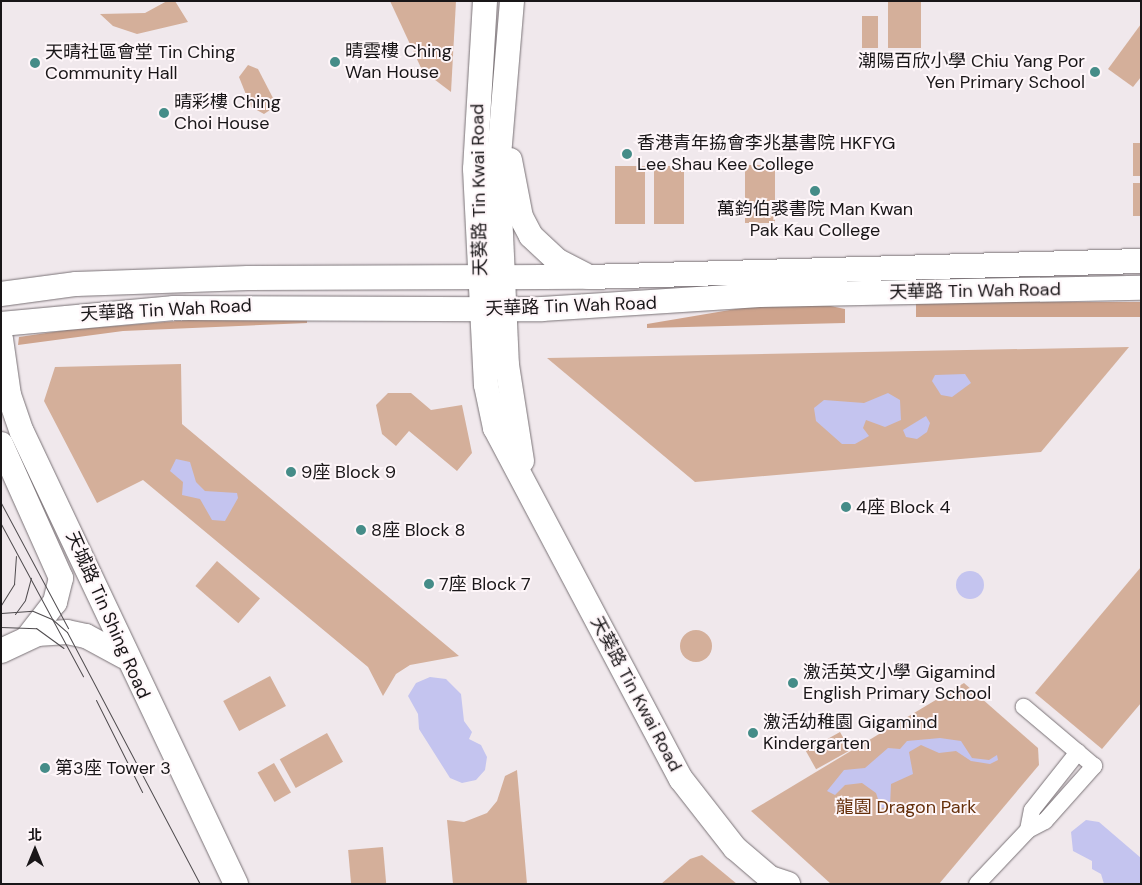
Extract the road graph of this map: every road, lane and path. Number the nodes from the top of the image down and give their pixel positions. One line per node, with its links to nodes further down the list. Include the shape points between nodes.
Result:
1 (485, 1): 6 (main road, 天葵路 Tin Kwai Road, via 476,116)
2 (512, 1): 3 (main road, 天葵路 Tin Kwai Road)
3 (502, 119): 5 (main road, via 525,225 547,253); 6 (main road, 天葵路 Tin Kwai Road)
4 (1141, 261): 5 (main road, 天華路 Tin Wah Road)
5 (588, 277): 6 (main road, 天華路 Tin Wah Road)
6 (491, 278): 8 (main road, 天華路 Tin Wah Road, via 117,282); 9 (main road, 天葵路 Tin Kwai Road)
7 (1141, 288): 9 (main road, 天華路 Tin Wah Road, via 760,295 645,306)
8 (1, 294)
9 (493, 309): 10 (main road, 天華路 Tin Wah Road, via 174,308); 20 (main road, 天葵路 Tin Kwai Road, via 488,405 495,428 681,779 725,838)
10 (1, 324)
11 (1, 340): 16 (main road, 天城路 Tin Shing Road, via 9,395 22,432 96,584)
12 (1, 422): 13 (main road, 天城路 Tin Shing Road)
13 (3, 445): 14 (main road, 天城路 Tin Shing Road, via 57,560 61,578 55,602)
14 (28, 637): 15 (main road); 16 (main road, via 70,632)
15 (1, 650)
16 (125, 657): 21 (main road, 天城路 Tin Shing Road)
17 (1024, 707): 18 (street)
18 (1078, 752): 19 (street, via 1032,810); 19 (street, via 1094,766 1045,821)
19 (1028, 830): 22 (street)
20 (777, 882)
21 (236, 884)
22 (977, 884)

